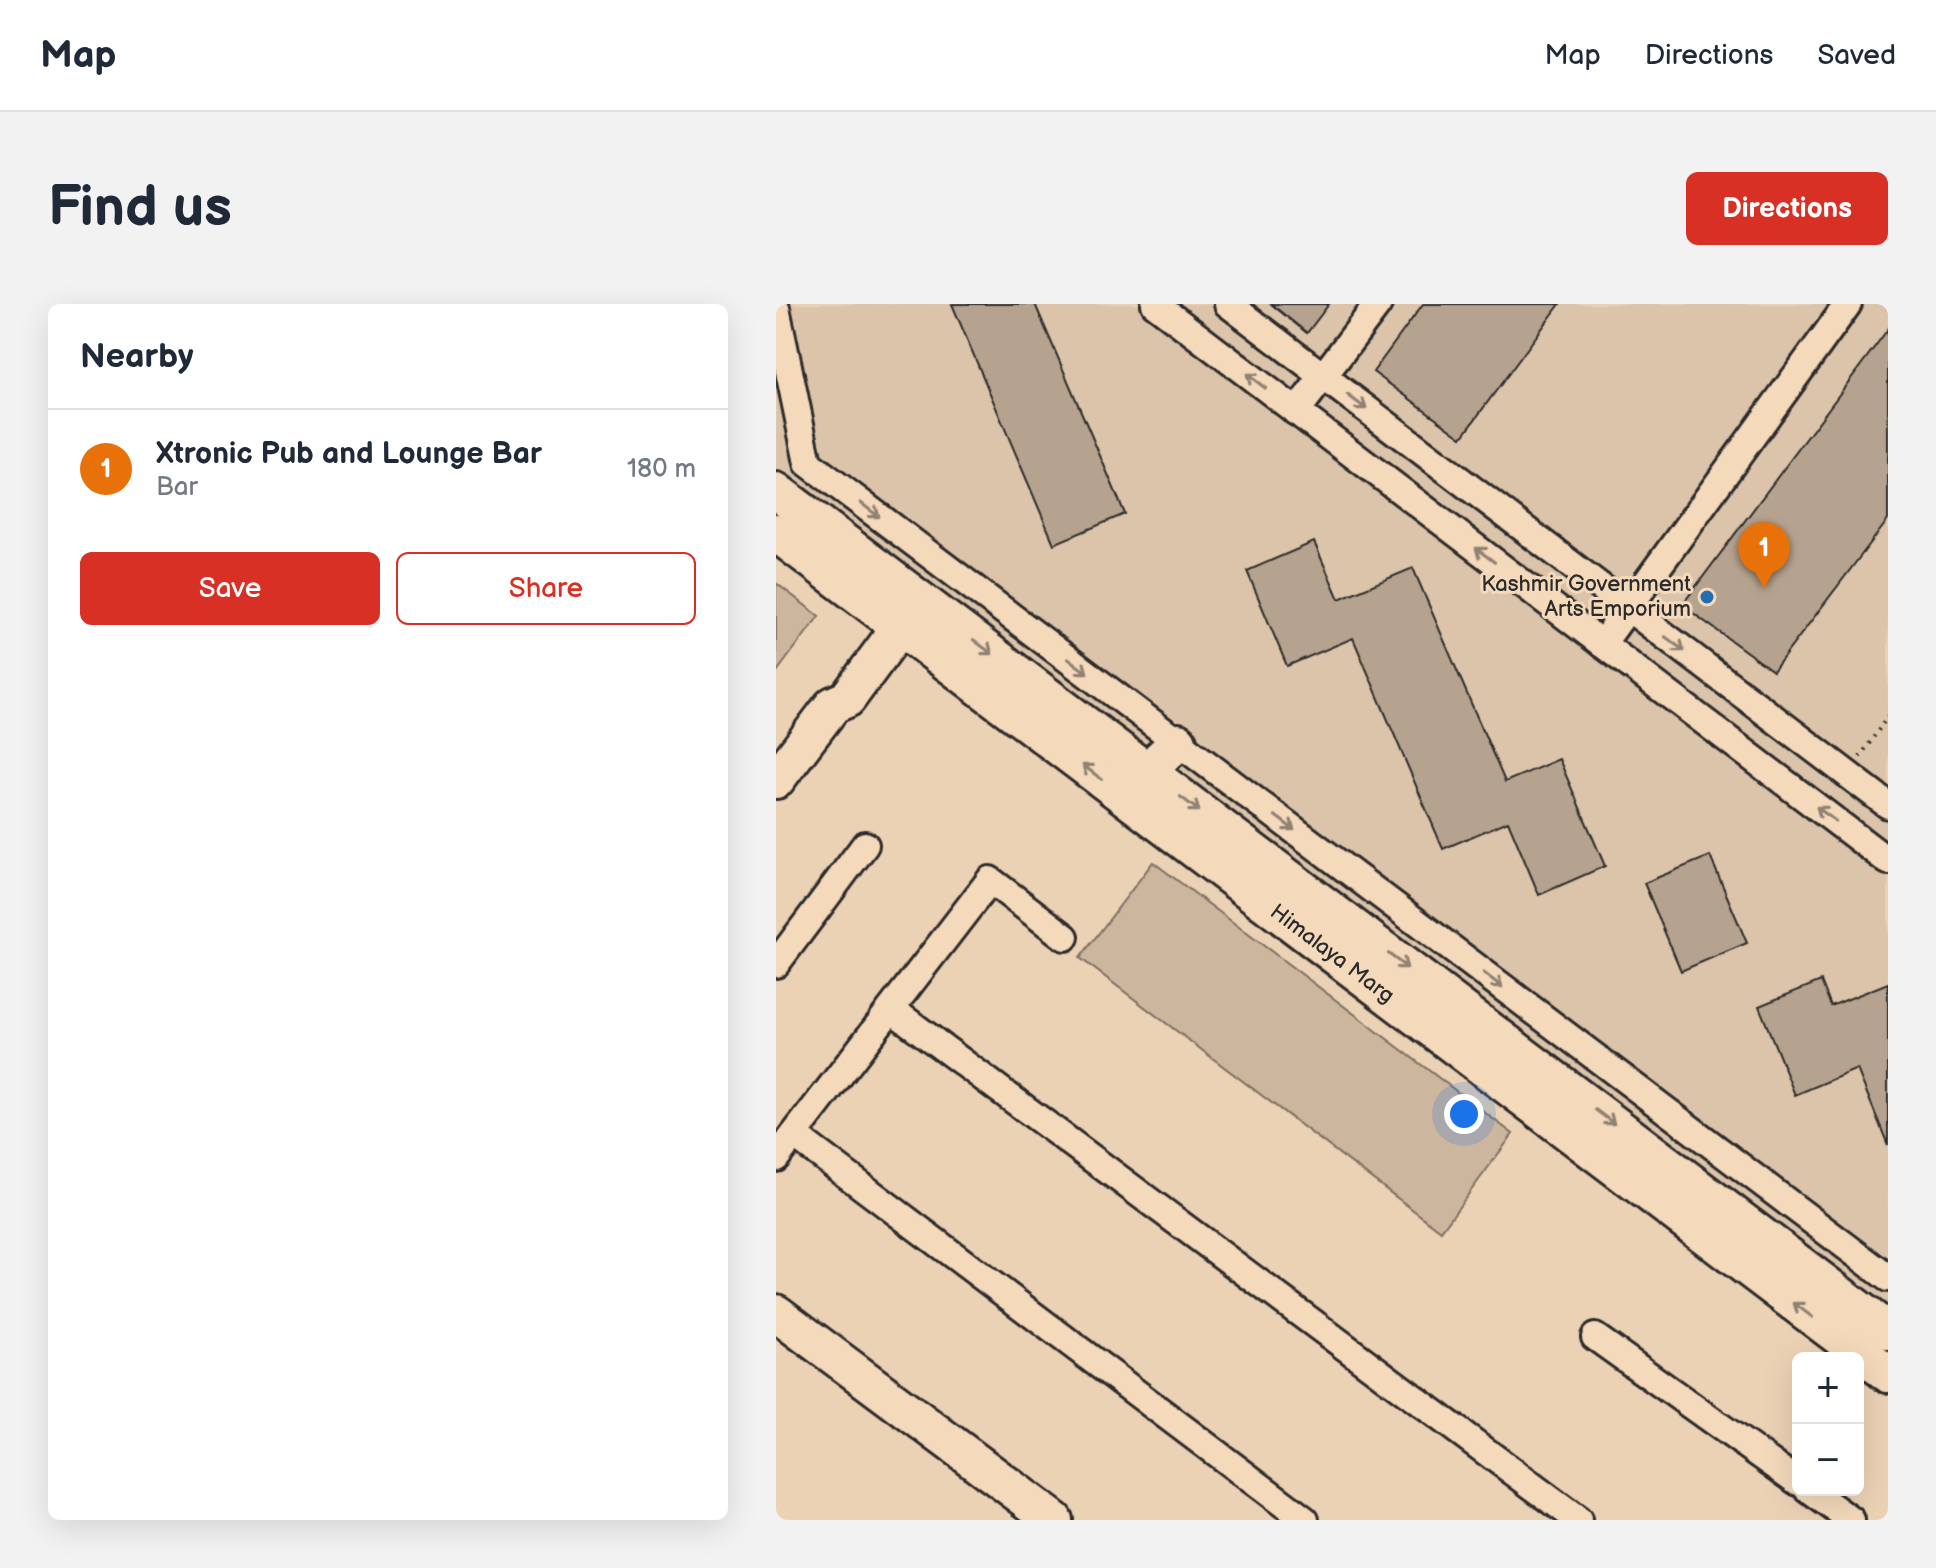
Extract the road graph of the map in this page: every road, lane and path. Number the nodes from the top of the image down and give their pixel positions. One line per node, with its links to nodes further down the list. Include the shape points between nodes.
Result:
1 (1155, 304): 7 (street, one-way to 1)
2 (1228, 304): 6 (street)
3 (1378, 304): 6 (street)
4 (1848, 304): 11 (street)
5 (776, 308): 14 (street, one-way to 14, via 808,463)
6 (1323, 376): 7 (street); 11 (street, one-way to 11)
7 (1296, 412): 12 (street, one-way to 7)
8 (776, 491): 10 (main road, Himalaya Marg)
9 (776, 533): 10 (main road, Himalaya Marg)
10 (903, 607): 15 (main road, Himalaya Marg, one-way to 15); 17 (main road, via 833,688 833,705); 30 (main road, Himalaya Marg, one-way to 10)
11 (1628, 608): 12 (street); 16 (street, one-way to 16)
12 (1602, 644): 20 (street, one-way to 12)
13 (1888, 716): 16 (path)
14 (1178, 742): 15 (main road); 26 (street, one-way to 26)
15 (1147, 771): 28 (main road, Himalaya Marg, one-way to 28)
16 (1848, 775): 18 (street)
17 (776, 780)
18 (1888, 805)
19 (865, 845): 22 (street)
20 (1888, 861)
21 (1065, 937): 23 (street, via 990,880)
22 (776, 964)
23 (891, 1009): 24 (street); 35 (street)
24 (794, 1135): 25 (street); 34 (street)
25 (776, 1158)
26 (1888, 1278)
27 (776, 1313): 33 (main road)
28 (1888, 1331)
29 (1595, 1337): 31 (street)
30 (1888, 1374)
31 (1792, 1478)
32 (1817, 1496): 36 (street)
33 (1054, 1520)
34 (1305, 1520)
35 (1578, 1520)
36 (1851, 1520)

